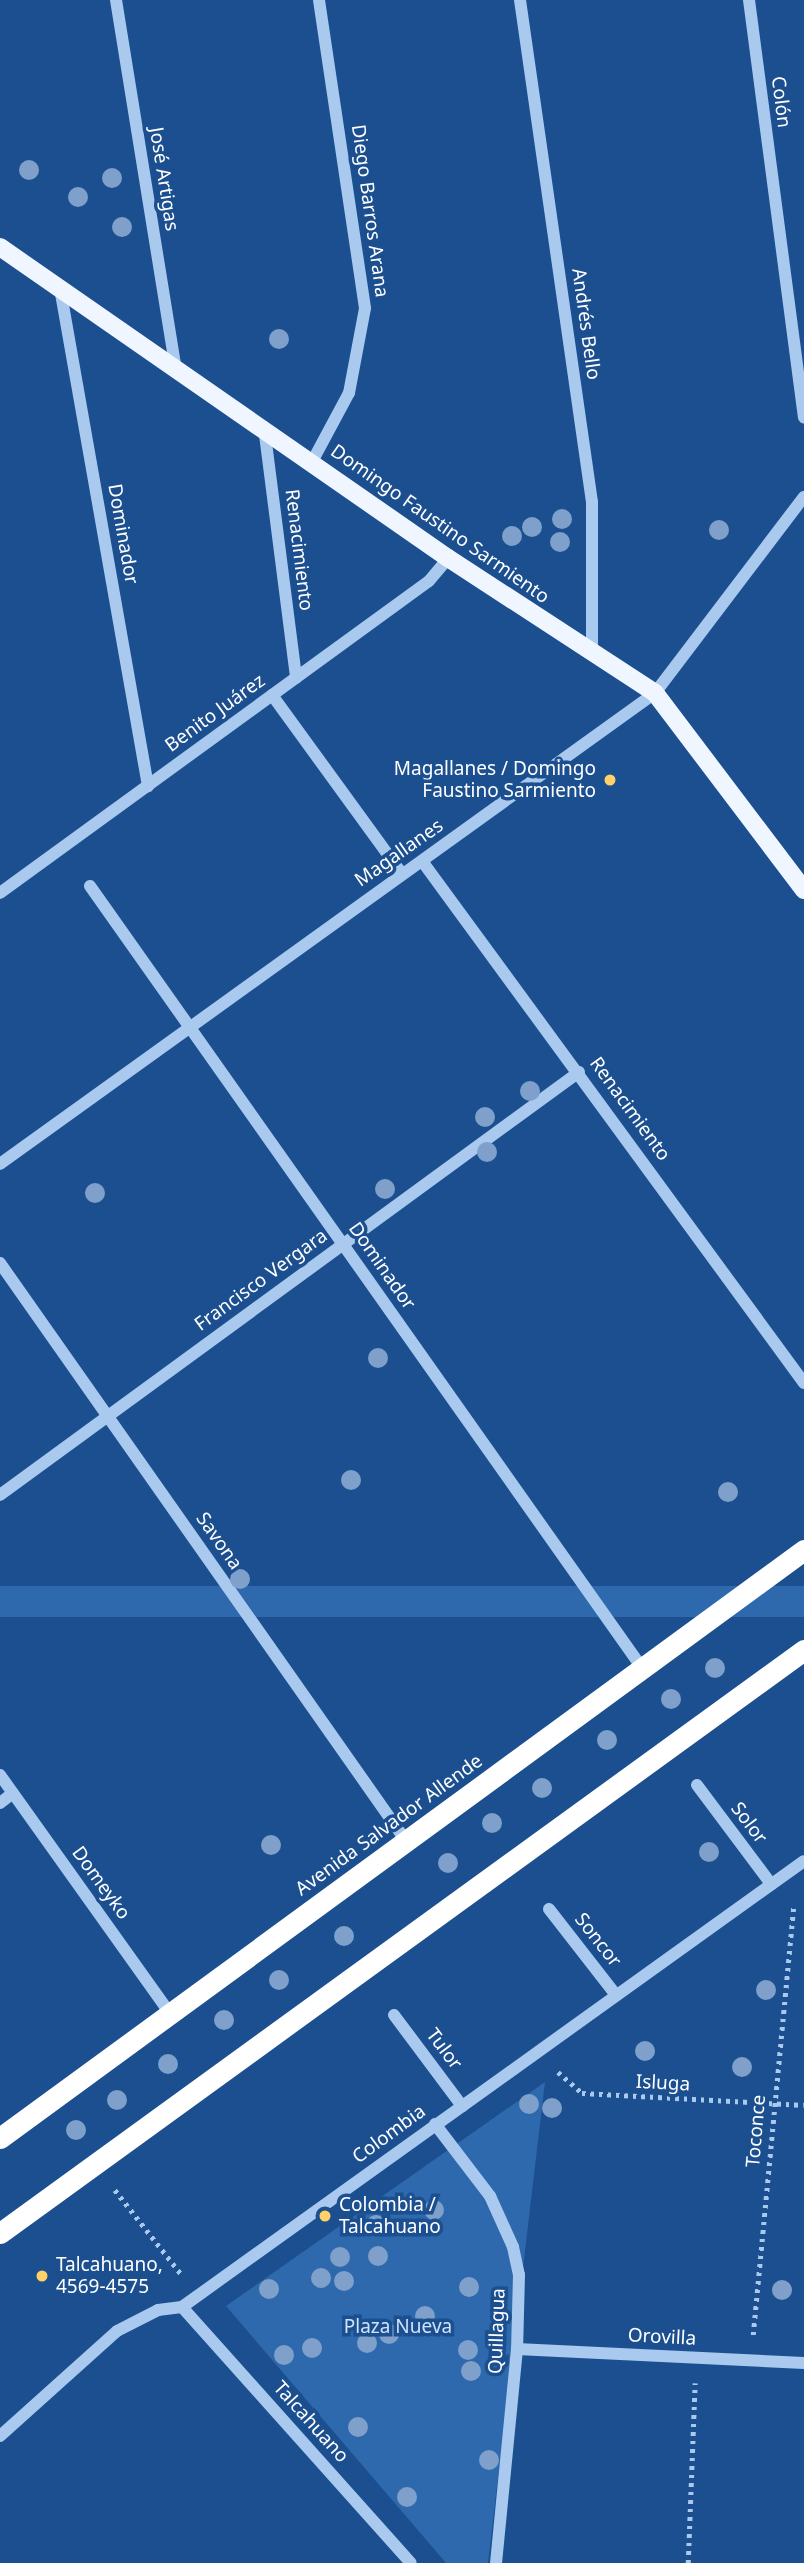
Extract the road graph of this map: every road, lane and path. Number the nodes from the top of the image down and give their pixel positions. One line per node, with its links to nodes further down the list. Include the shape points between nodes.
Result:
1 (116, 0): 7 (street, José Artigas)
2 (319, 0): 10 (street, Diego Barros Arana, via 365,307 349,393)
3 (520, 0): 13 (street, Andrés Bello, via 592,502)
4 (749, 0): 8 (street, Colón)
5 (0, 247): 6 (main road, Domingo Faustino Sarmiento)
6 (60, 288): 7 (main road, Domingo Faustino Sarmiento); 17 (street, Dominador)
7 (175, 365): 9 (main road, Domingo Faustino Sarmiento)
8 (804, 417)
9 (264, 427): 10 (main road, Domingo Faustino Sarmiento); 14 (street, Renacimiento)
10 (313, 460): 12 (main road, Domingo Faustino Sarmiento)
11 (804, 496): 15 (street, Magallanes)
12 (448, 558): 13 (main road, Domingo Faustino Sarmiento); 14 (street, Benito Juárez, via 429,581)
13 (592, 654): 15 (main road, Domingo Faustino Sarmiento)
14 (296, 678): 16 (street, Benito Juárez)
15 (655, 693): 18 (street, Magallanes); 21 (main road, Domingo Faustino Sarmiento)
16 (272, 695): 17 (street, Benito Juárez); 19 (street)
17 (148, 786): 22 (street, Benito Juárez)
18 (422, 861): 19 (street, Magallanes); 24 (street, Renacimiento)
19 (402, 874): 23 (street, Magallanes)
20 (90, 886): 23 (street, Dominador)
21 (804, 890)
22 (0, 893)
23 (190, 1028): 25 (street, Magallanes); 26 (street, Dominador)
24 (579, 1072): 26 (street, Francisco Vergara); 28 (street, Renacimiento)
25 (0, 1164)
26 (343, 1244): 29 (street, Francisco Vergara); 33 (street, Dominador)
27 (0, 1263): 29 (street, Savona)
28 (804, 1383)
29 (108, 1416): 30 (street, Francisco Vergara); 38 (street, Savona)
30 (0, 1495)
31 (804, 1550): 33 (highway, Avenida Salvador Allende)
32 (804, 1650): 52 (highway)
33 (642, 1668): 38 (highway, Avenida Salvador Allende)
34 (0, 1775): 36 (street, Domeyko)
35 (697, 1785): 40 (street, Solor)
36 (13, 1793): 37 (street); 44 (street, Domeyko)
37 (0, 1803)
38 (406, 1841): 44 (highway, Avenida Salvador Allende)
39 (804, 1861): 40 (street, Colombia)
40 (771, 1884): 43 (street, Colombia)
41 (794, 1904): 47 (path, Toconce)
42 (549, 1909): 43 (street, Soncor)
43 (616, 1995): 46 (street, Colombia)
44 (170, 2013): 51 (highway, Avenida Salvador Allende)
45 (394, 2015): 49 (street, Tulor)
46 (539, 2050): 47 (path, Isluga, via 582,2093); 49 (street, Colombia)
47 (772, 2102): 48 (path, Isluga); 58 (path, Toconce)
48 (804, 2105)
49 (462, 2106): 50 (street, Colombia)
50 (435, 2124): 54 (street, Colombia); 56 (street, Quillagua, via 490,2196 513,2247 519,2275)
51 (0, 2138)
52 (95, 2164): 53 (highway); 54 (path)
53 (0, 2233)
54 (197, 2295): 55 (street, Colombia)
55 (182, 2307): 60 (street, Colombia, via 158,2310 117,2331); 61 (street, Talcahuano)
56 (517, 2349): 57 (street, Orovilla); 62 (street, Quillagua)
57 (696, 2358): 58 (street, Orovilla); 63 (path)
58 (751, 2361): 59 (street, Orovilla)
59 (804, 2363)
60 (0, 2436)
61 (411, 2563)
62 (496, 2563)
63 (688, 2563)

